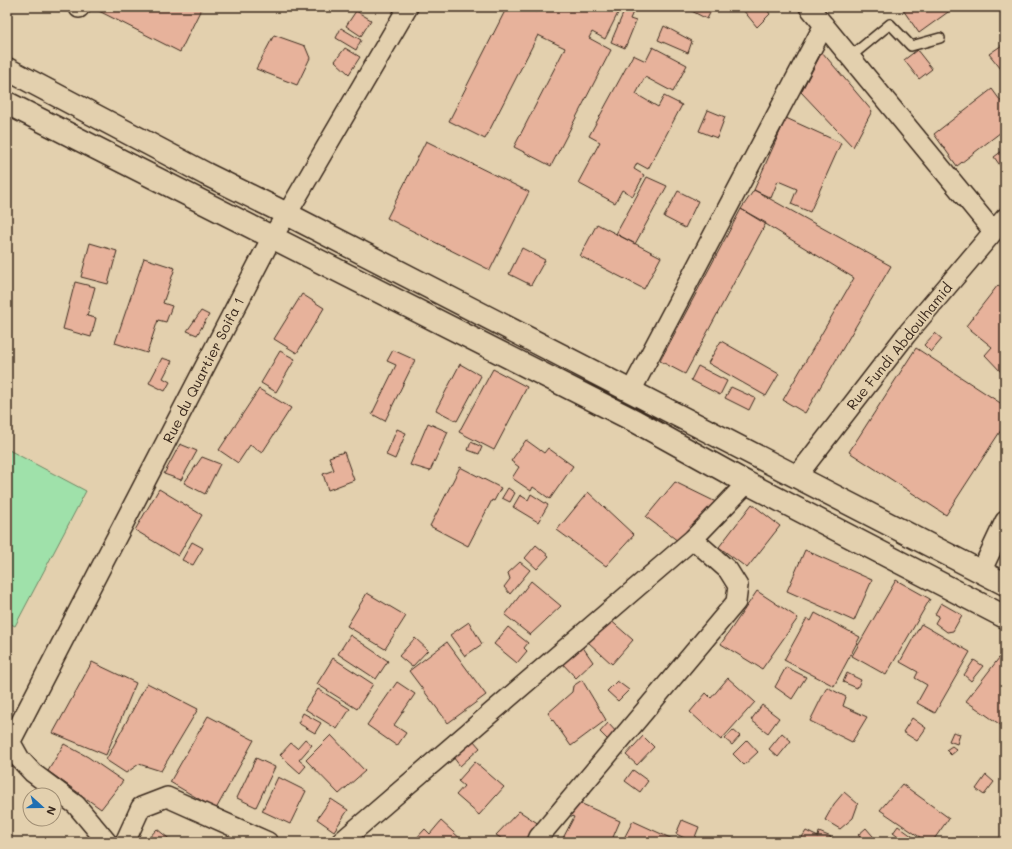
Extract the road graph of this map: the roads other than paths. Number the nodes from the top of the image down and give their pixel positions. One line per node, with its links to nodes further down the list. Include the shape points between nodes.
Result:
1 (408, 7): 8 (street, Rue du Quartier Soifa 1)
2 (809, 7): 3 (street)
3 (824, 25): 5 (street); 11 (street)
4 (940, 38): 5 (lane, via 911,46 890,24)
5 (850, 57): 9 (street)
6 (7, 69): 8 (main road, via 206,174)
7 (7, 103): 10 (main road)
8 (288, 214): 10 (street, Rue du Quartier Soifa 1); 11 (main road)
9 (999, 224): 12 (street, Rue Fundi Abdoulhamid, via 906,335)
10 (272, 237): 13 (main road, via 635,421); 19 (street, Rue du Quartier Soifa 1)
11 (631, 391): 12 (main road)
12 (797, 476): 16 (main road)
13 (747, 483): 15 (street); 18 (main road)
14 (1005, 521): 16 (street)
15 (693, 539): 23 (street); 24 (street, via 728,570 738,586 736,602)
16 (981, 572): 17 (main road)
17 (1005, 584)
18 (1005, 617)
19 (9, 738): 20 (street, via 20,759 33,773 76,805)
20 (107, 842)
21 (125, 842): 22 (street, via 141,807 167,797)
22 (268, 842)
23 (341, 842)
24 (537, 842)

